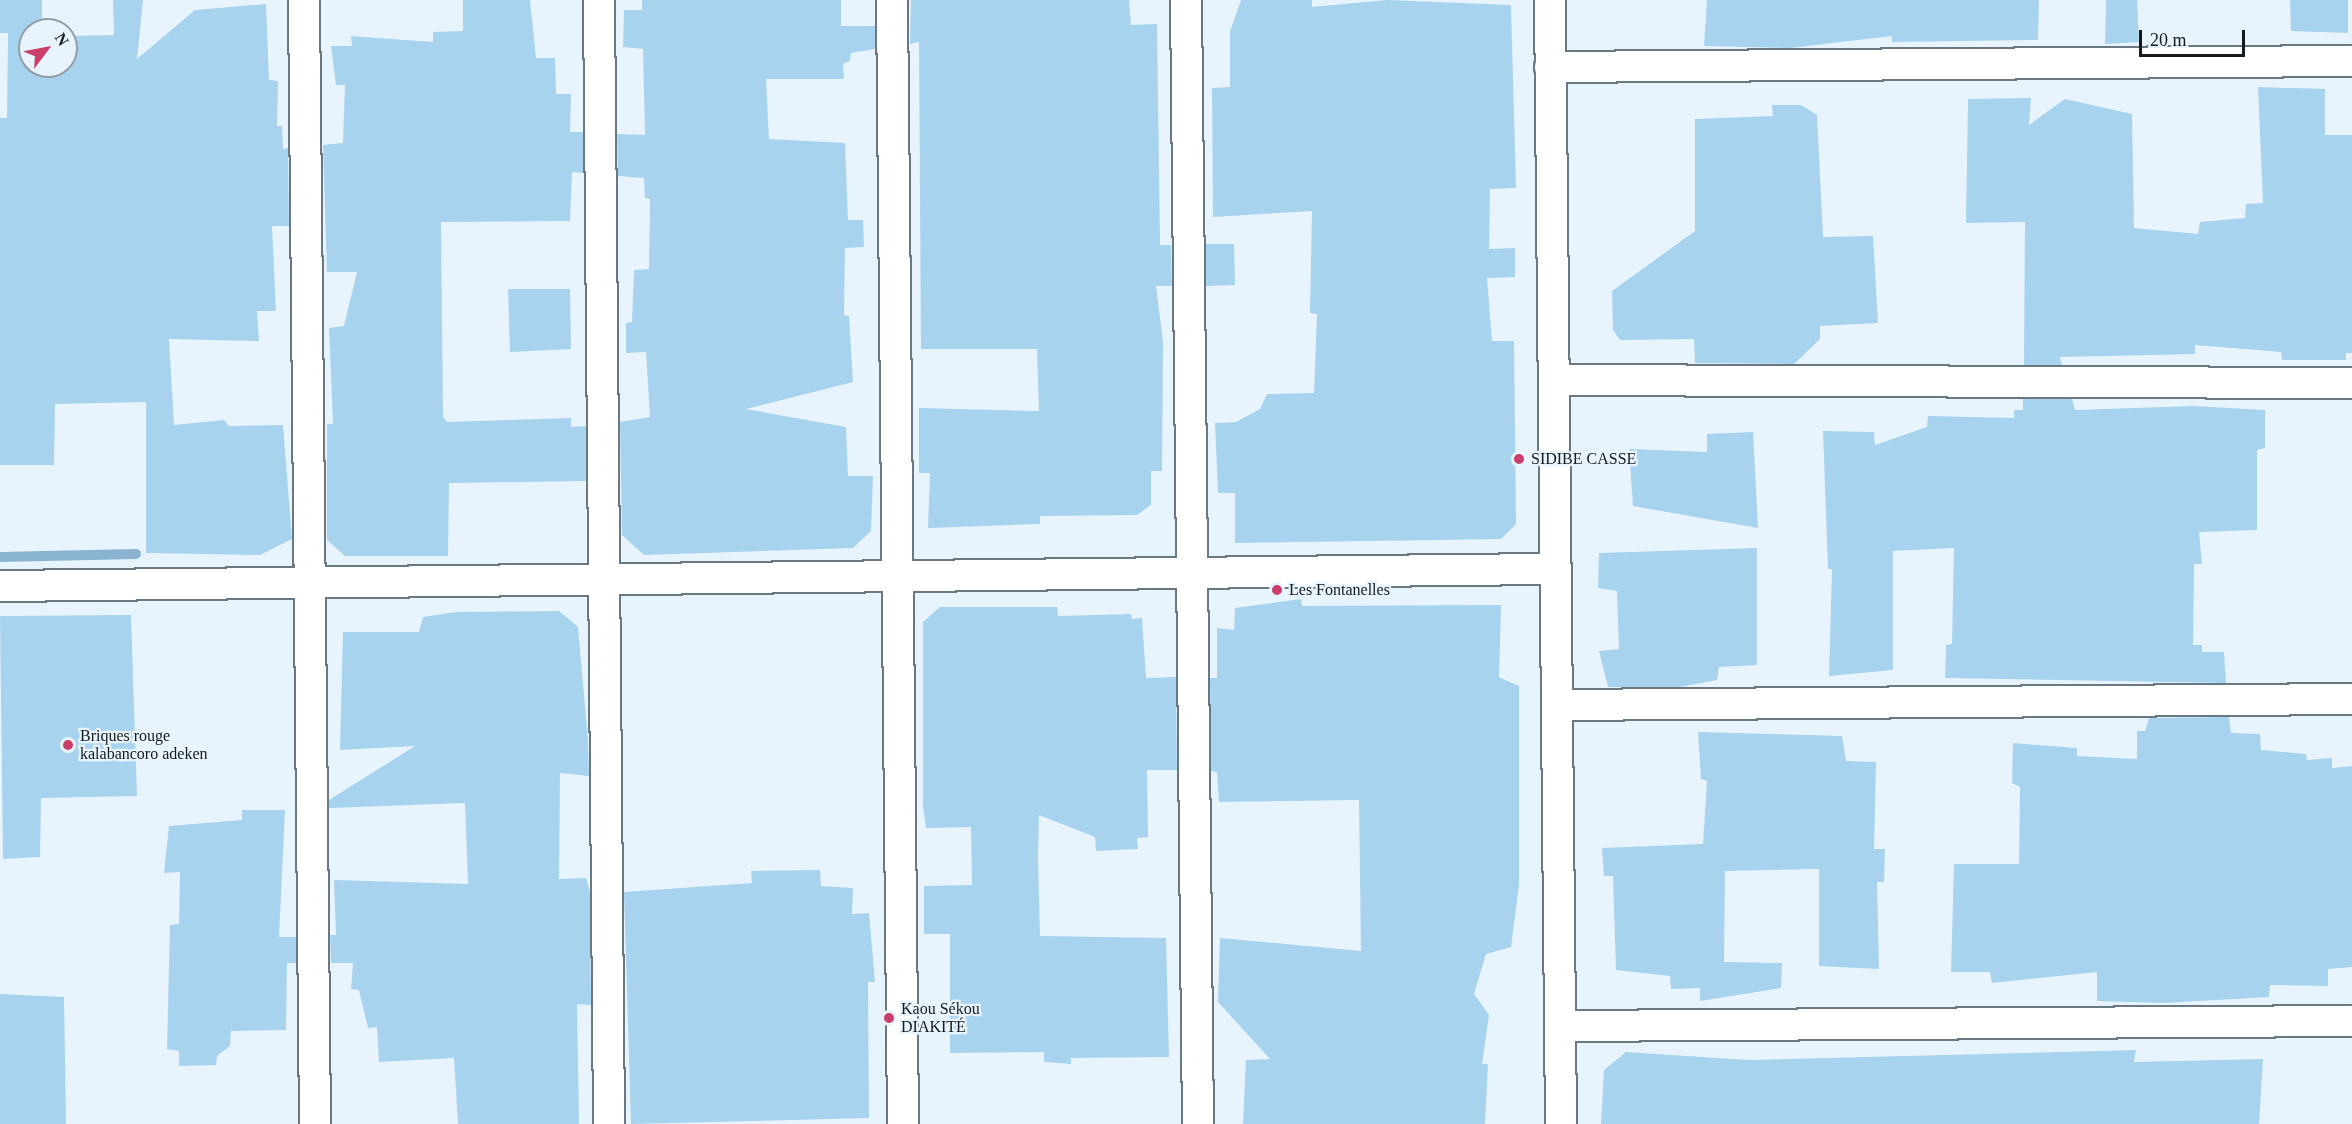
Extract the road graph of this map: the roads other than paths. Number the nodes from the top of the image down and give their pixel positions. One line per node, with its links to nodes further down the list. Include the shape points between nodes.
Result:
1 (304, 0): 14 (street)
2 (599, 0): 13 (street)
3 (892, 0): 12 (street)
4 (1186, 0): 11 (street)
5 (1550, 0): 7 (street)
6 (2352, 61): 7 (street)
7 (1550, 67): 8 (street)
8 (1554, 380): 9 (street); 10 (street)
9 (2352, 383)
10 (1555, 569): 11 (street); 17 (street)
11 (1192, 573): 12 (street); 23 (street)
12 (897, 576): 13 (street); 22 (street)
13 (604, 579): 14 (street); 21 (street)
14 (309, 582): 15 (street); 20 (street)
15 (0, 586)
16 (2352, 699): 17 (street)
17 (1557, 705): 19 (street)
18 (2352, 1021): 19 (street)
19 (1560, 1026): 24 (street)
20 (315, 1124)
21 (609, 1124)
22 (903, 1124)
23 (1198, 1124)
24 (1561, 1124)

